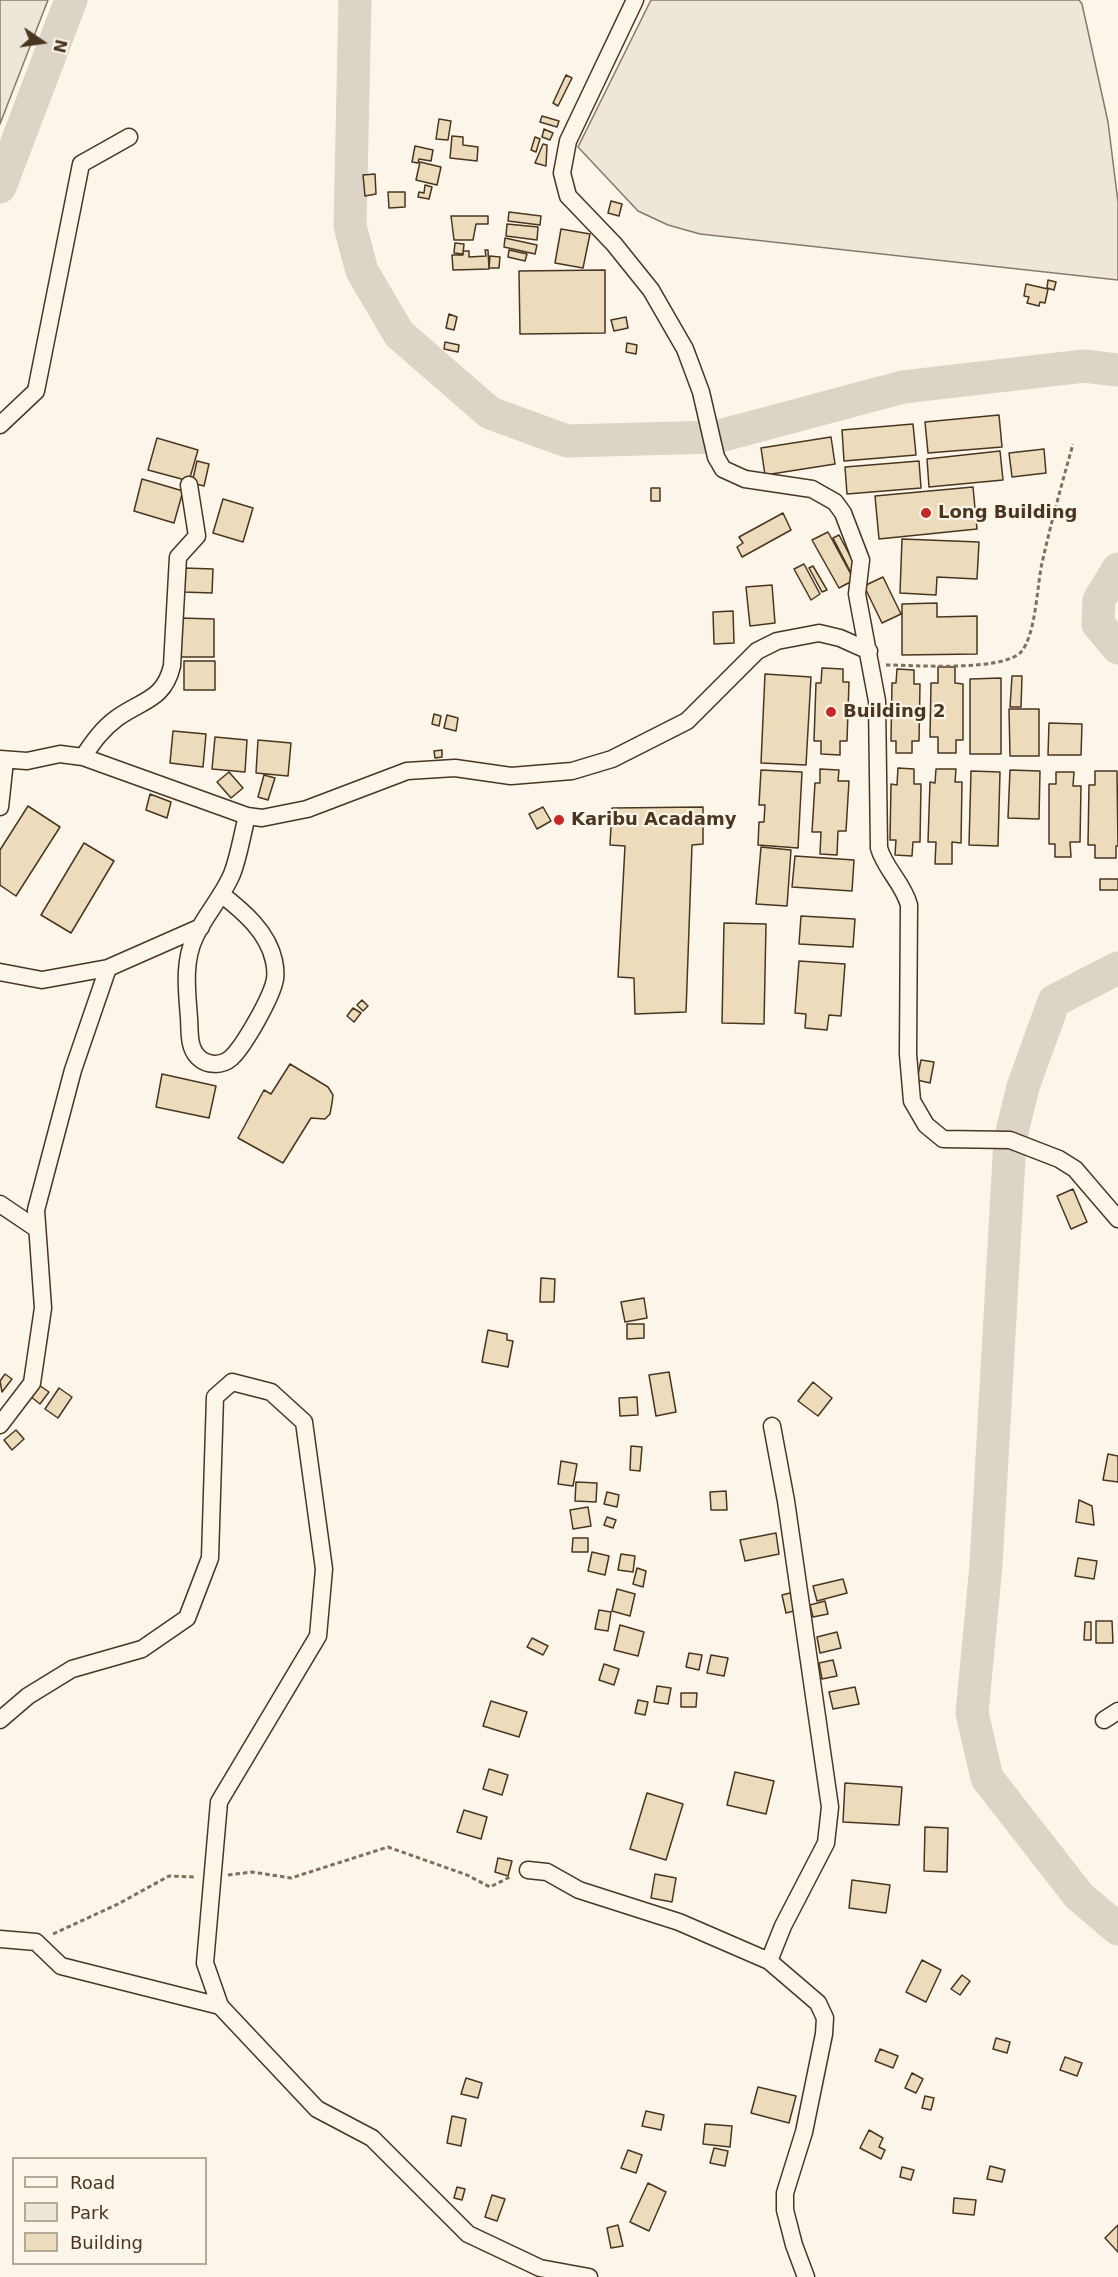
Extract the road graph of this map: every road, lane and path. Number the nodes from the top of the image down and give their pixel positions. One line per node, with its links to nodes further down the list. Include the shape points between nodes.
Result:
1 (635, 0): 6 (street, via 568,141 563,186 574,206 614,244 651,290 685,350 701,392 716,457 723,469 733,476 812,489 835,502 843,513 861,560 857,594)
2 (129, 137): 3 (street, via 81,164 36,391)
3 (0, 425)
4 (1073, 444): 6 (path, via 1042,564 1029,636 1020,652 1006,660 973,666)
5 (189, 485): 7 (street, via 197,536 178,557 168,681 156,697 101,731)
6 (870, 658): 10 (street, via 840,638 819,633 777,641 757,651 687,721 612,759 572,771 511,776 455,768 407,771 306,809 262,818); 16 (street, via 877,701 879,848 909,905 908,1054 912,1101 926,1125 943,1139 1010,1140 1059,1159 1075,1169)
7 (82, 757): 8 (street, via 60,754 27,761); 10 (street)
8 (2, 760): 9 (street)
9 (0, 807)
10 (247, 816): 11 (street, via 232,874)
11 (221, 894): 12 (street); 12 (street, via 246,914 263,938 276,976 269,998 244,1038 231,1058 220,1065 207,1063 191,1047 186,981 189,955)
12 (201, 927): 13 (street)
13 (108, 968): 14 (street, via 42,980); 17 (street, via 73,1070 36,1210)
14 (0, 972)
15 (0, 1204): 17 (street)
16 (1118, 1219)
17 (37, 1229): 18 (street, via 43,1308 32,1383)
18 (0, 1425)
19 (772, 1426): 25 (street, via 830,1808 826,1843)
20 (0, 1720): 22 (street, via 28,1696 72,1669 142,1649 187,1618 210,1558 215,1397 232,1382 271,1392 304,1422 324,1569 318,1636 219,1802)
21 (528, 1869): 22 (path, via 490,1887 388,1847 291,1878 252,1872); 25 (street, via 547,1872 579,1890 679,1922)
22 (213, 1877): 24 (path, via 169,1876); 26 (street, via 205,1963)
23 (0, 1939): 24 (street)
24 (36, 1942): 26 (street, via 61,1966)
25 (769, 1961): 28 (street, via 818,2003 825,2018 814,2088 785,2193 794,2246)
26 (220, 2006): 27 (street, via 317,2109 372,2138 468,2234 540,2268)
27 (589, 2277)
28 (806, 2277)

